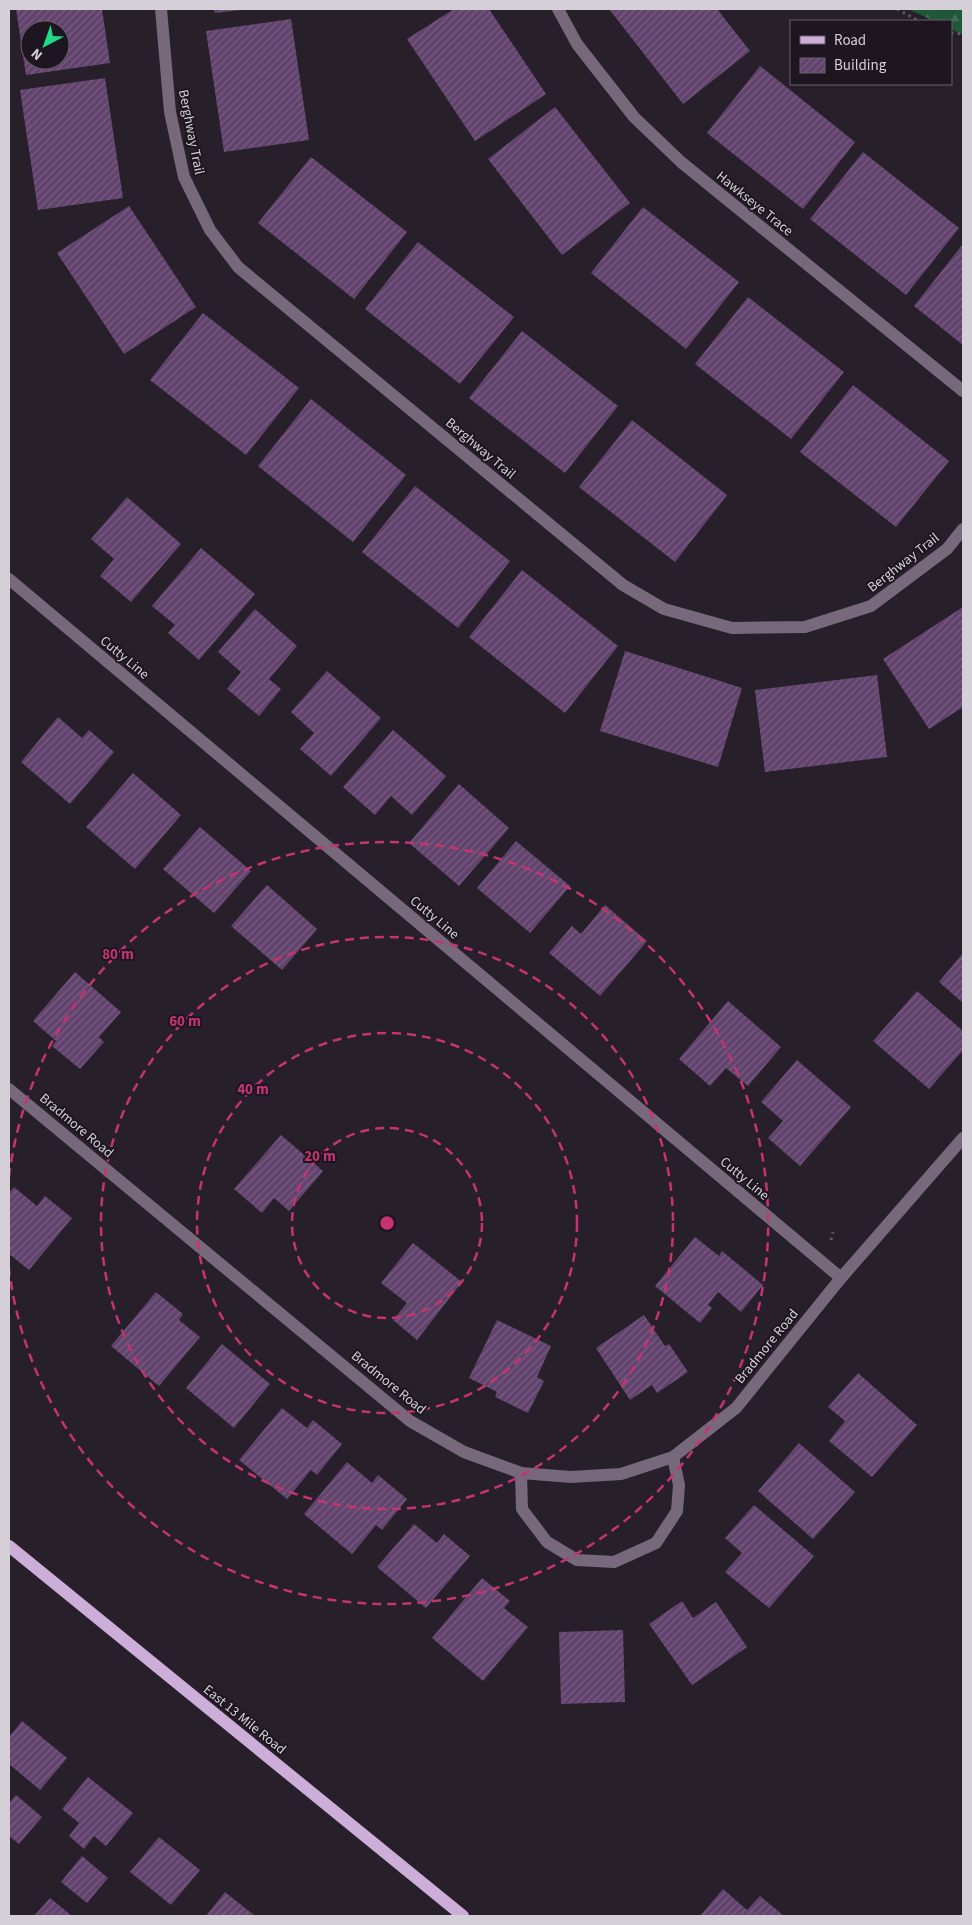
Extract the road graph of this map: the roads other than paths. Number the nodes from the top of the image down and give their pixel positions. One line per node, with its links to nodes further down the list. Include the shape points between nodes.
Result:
1 (161, 9): 4 (street, Berghway Trail, via 170,112 184,177 210,230 238,267 623,585 664,609 732,628 805,627 871,606 947,549)
2 (558, 9): 3 (street, Hawkseye Trace, via 577,44 634,117 681,162)
3 (963, 391)
4 (963, 529)
5 (9, 579): 8 (street, Cutty Line)
6 (9, 1089): 10 (street, Bradmore Road, via 410,1421 464,1452)
7 (963, 1138): 8 (street, Bradmore Road)
8 (841, 1278): 9 (street, Bradmore Road, via 736,1408)
9 (673, 1458): 10 (street, Bradmore Road, via 621,1474 571,1477); 10 (street, via 679,1485 677,1511 656,1543 614,1562 576,1560 547,1542 522,1509)
10 (521, 1473)
11 (9, 1546): 12 (main road, East 13 Mile Road)
12 (463, 1916)

